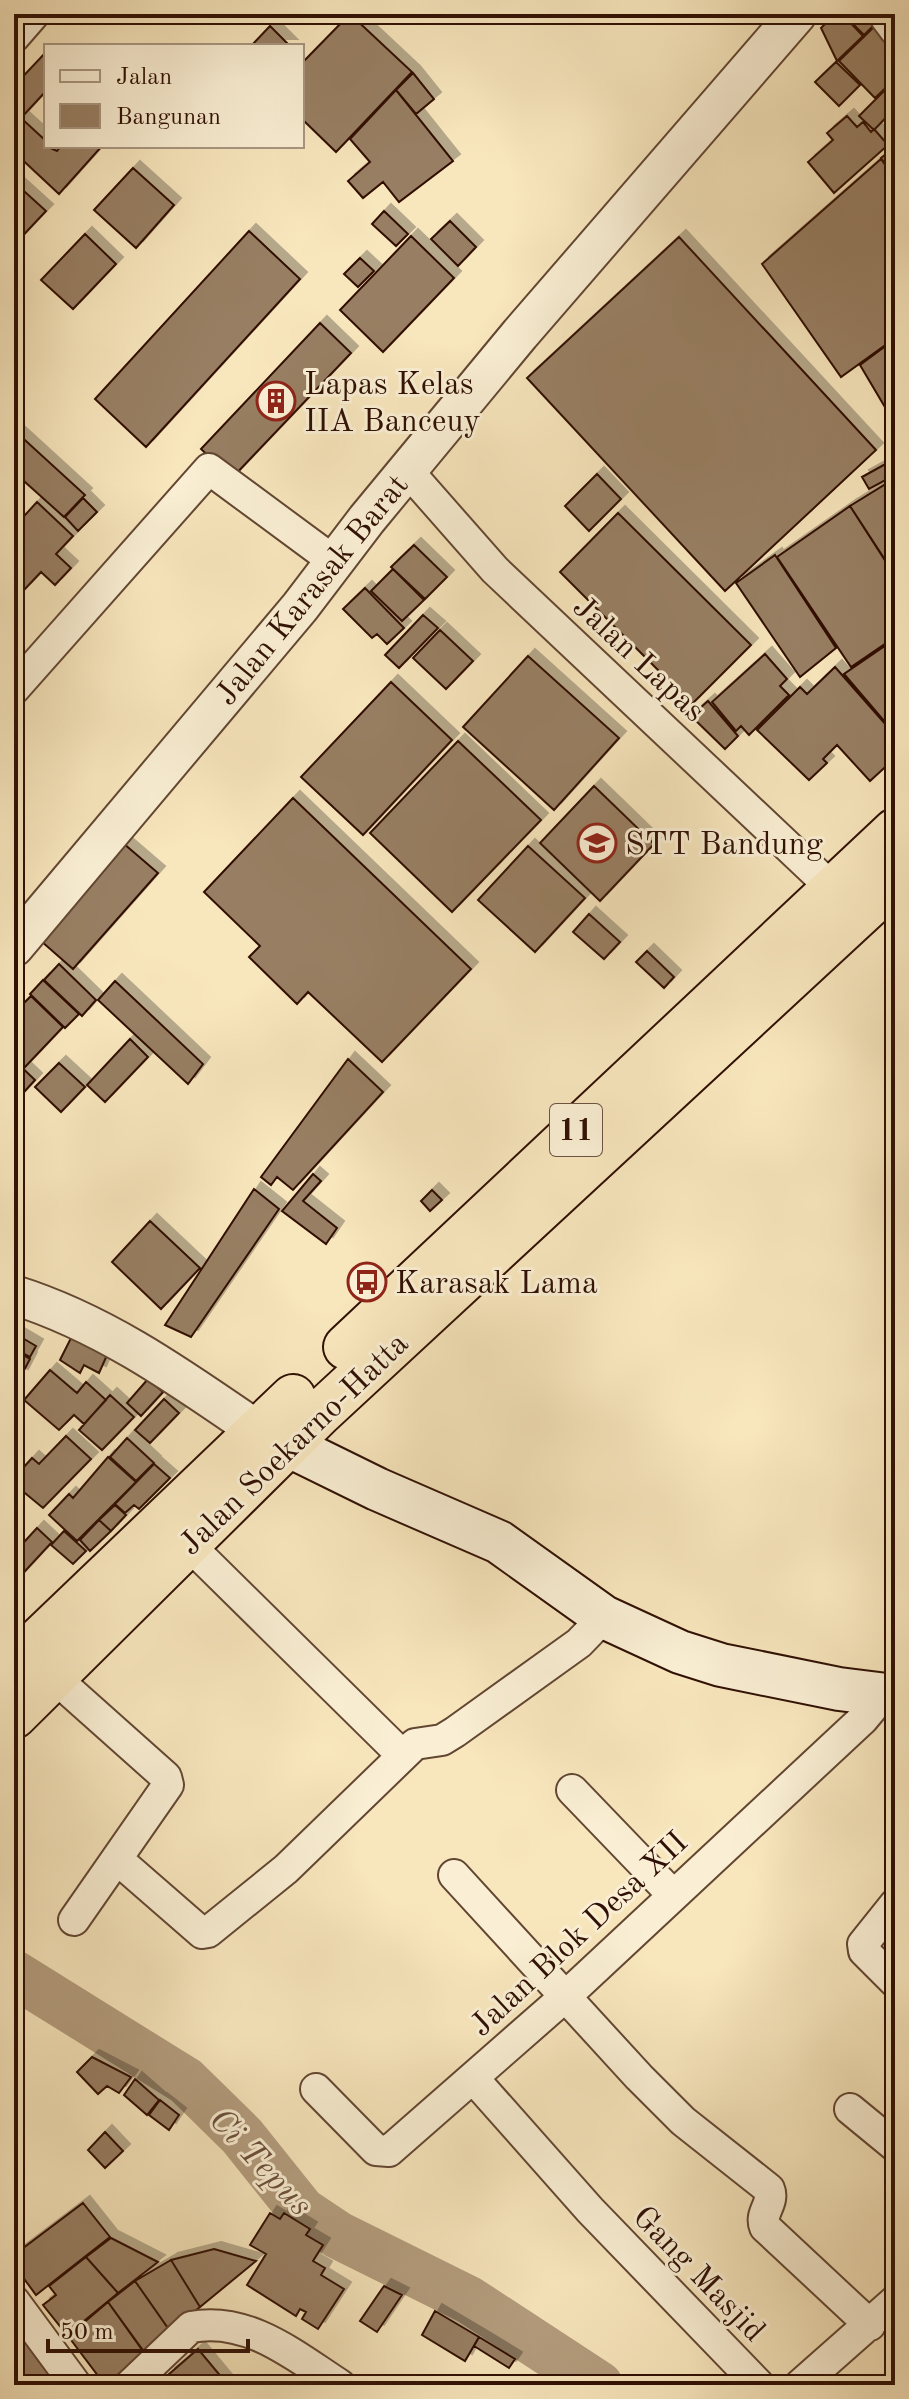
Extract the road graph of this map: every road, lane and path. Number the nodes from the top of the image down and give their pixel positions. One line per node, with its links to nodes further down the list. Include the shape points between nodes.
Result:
1 (34, 14): 3 (street)
2 (797, 14): 4 (street, Jalan Karasak Barat)
3 (14, 37)
4 (407, 470): 5 (street, Jalan Karasak Barat); 9 (street, Jalan Lapas, via 495,570)
5 (335, 562): 6 (street, via 209,469); 10 (street, Jalan Karasak Barat)
6 (14, 689)
7 (895, 831): 9 (highway, Jalan Soekarno-Hatta / 11)
8 (895, 881): 12 (highway, Jalan Soekarno-Hatta / 11)
9 (833, 889): 12 (highway, Jalan Soekarno-Hatta / 11)
10 (14, 947)
11 (14, 1295): 12 (street, via 86,1323)
12 (273, 1437): 13 (highway, Jalan Soekarno-Hatta / 11); 14 (main road, via 499,1542); 15 (highway, Jalan Soekarno-Hatta / 11)
13 (188, 1544): 16 (highway, Jalan Soekarno-Hatta / 11); 19 (street)
14 (604, 1617): 17 (main road, via 721,1665); 19 (street, via 579,1643 455,1732 415,1744)
15 (14, 1664)
16 (55, 1678): 18 (highway, Jalan Soekarno-Hatta / 11); 21 (street, via 166,1777 167,1791)
17 (889, 1695): 23 (street, Jalan Blok Desa XII)
18 (14, 1716)
19 (402, 1755): 21 (street, via 286,1869 205,1933)
20 (572, 1790): 23 (street)
21 (117, 1859): 25 (street)
22 (454, 1875): 27 (street)
23 (673, 1895): 27 (street, Jalan Blok Desa XII)
24 (895, 1904): 26 (street, via 863,1944)
25 (74, 1920)
26 (895, 1982)
27 (567, 1995): 28 (street, Jalan Blok Desa XII); 34 (street, via 683,2121 764,2183 772,2197 765,2227)
28 (473, 2078): 29 (street, Jalan Blok Desa XII, via 383,2152); 38 (street, Gang Masjid, via 590,2210)
29 (316, 2089)
30 (850, 2109): 31 (street)
31 (895, 2146)
32 (14, 2301): 35 (street)
33 (895, 2301): 34 (street)
34 (870, 2325): 39 (street)
35 (76, 2385)
36 (130, 2385): 37 (street, via 191,2327 203,2325 261,2335)
37 (340, 2385)
38 (759, 2385)
39 (800, 2385)

